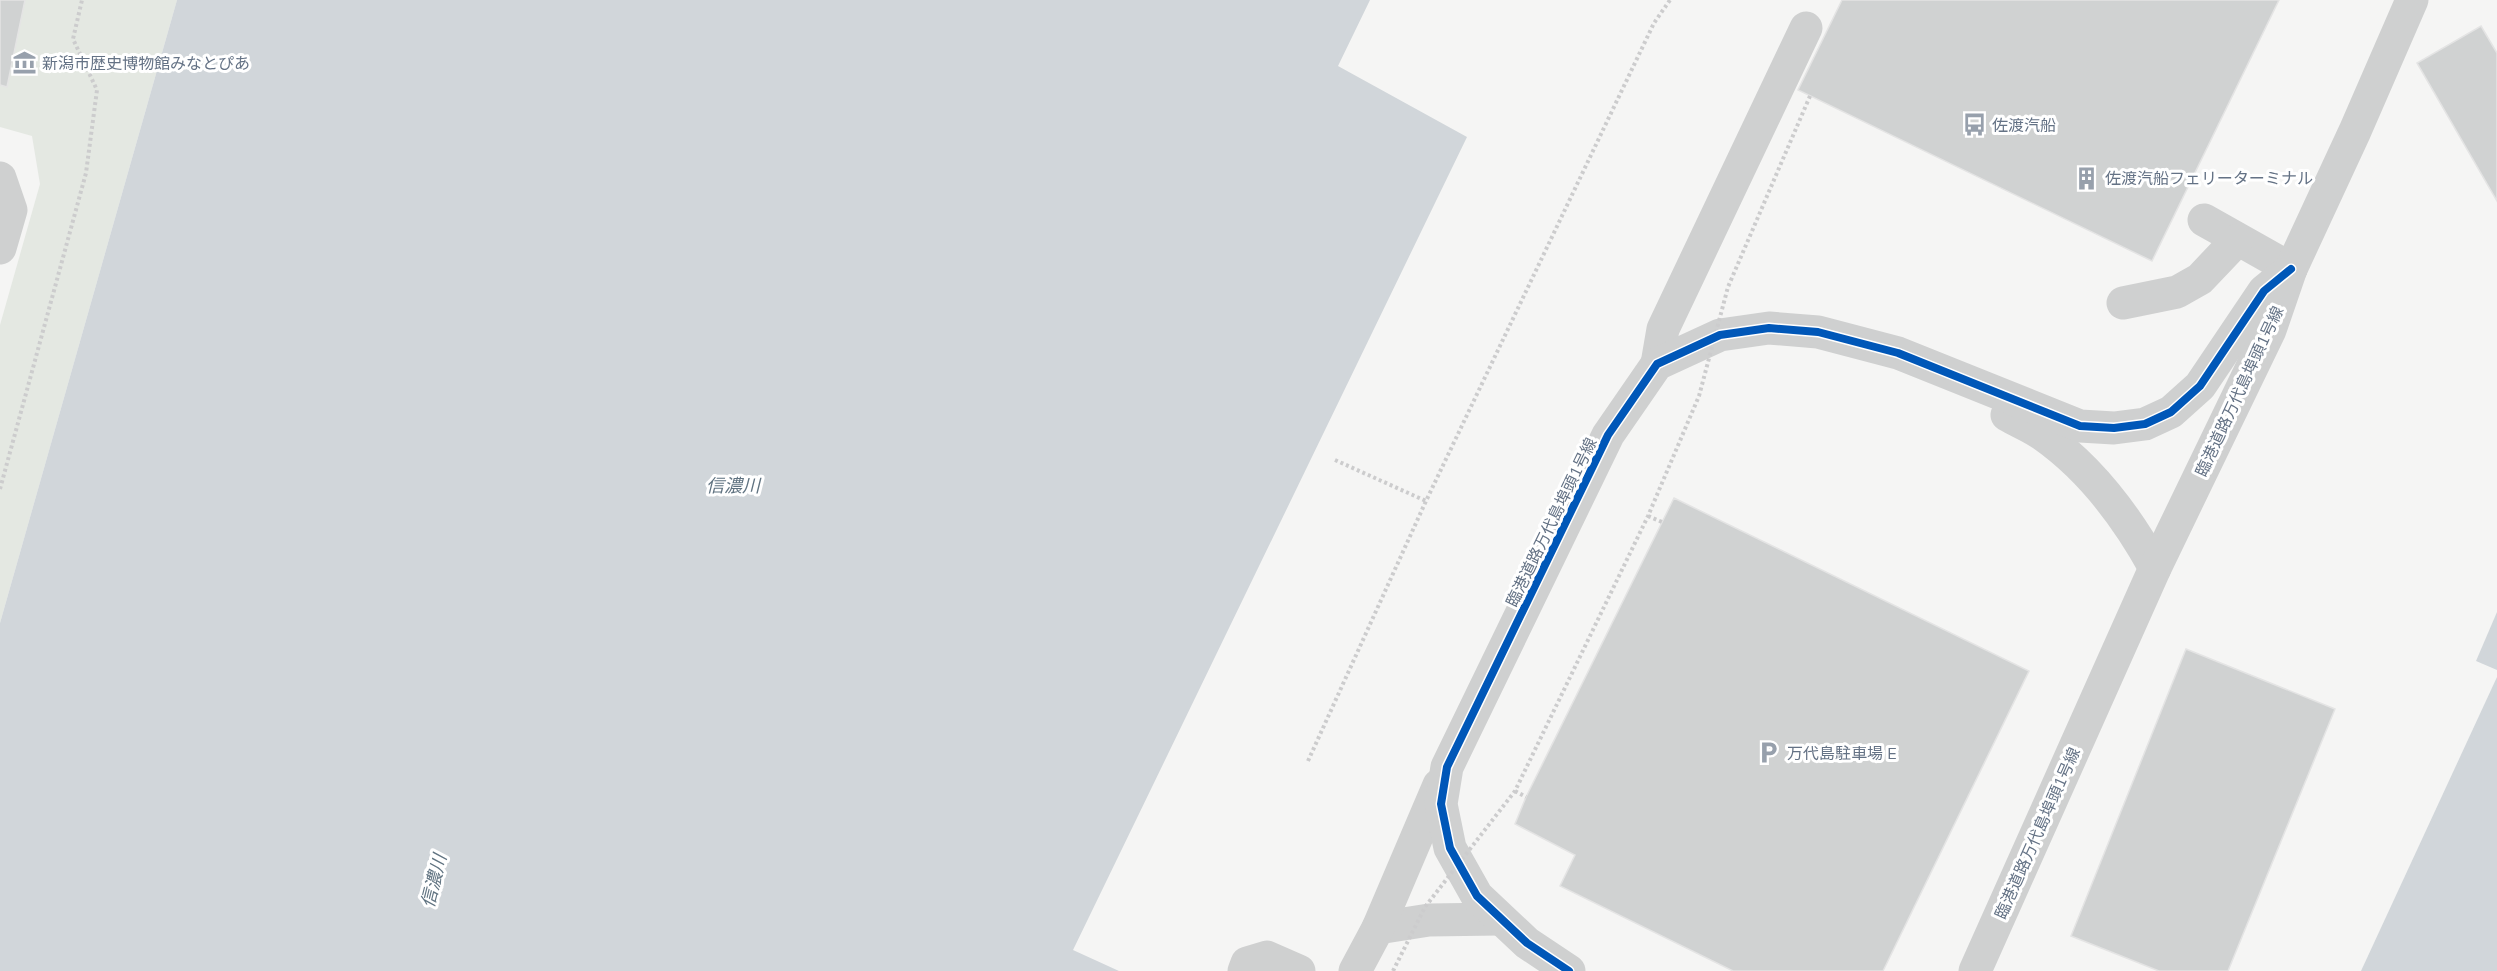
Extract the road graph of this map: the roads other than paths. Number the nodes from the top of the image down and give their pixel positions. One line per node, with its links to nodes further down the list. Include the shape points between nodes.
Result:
1 (2412, 0): 7 (street)
2 (1806, 28): 9 (street, via 1663,329)
3 (0, 178): 6 (street, via 11,210)
4 (2204, 220): 5 (street)
5 (2236, 240): 7 (street); 8 (street, via 2200,279 2177,292)
6 (0, 248)
7 (2291, 269): 10 (street, 臨港道路万代島埠頭1号線, via 2264,291 2200,386 2171,412 2145,424 2114,428 2080,426); 11 (street, 臨港道路万代島埠頭1号線, via 2270,330)
8 (2123, 303)
9 (1657, 364): 10 (street, 臨港道路万代島埠頭1号線, via 1720,335 1769,328 1818,332 1898,353); 12 (street, 臨港道路万代島埠頭1号線, via 1608,435)
10 (1946, 374): 11 (street, via 1995,409 2043,435 2082,469 2137,535)
11 (2155, 568): 19 (street, 臨港道路万代島埠頭1号線)
12 (1447, 767): 13 (street, 臨港道路万代島埠頭1号線, via 1442,804 1450,848 1477,896); 14 (street)
13 (1499, 919): 14 (street, via 1429,920); 18 (street, 臨港道路万代島埠頭1号線, via 1527,944)
14 (1378, 928): 17 (street)
15 (1244, 971): 16 (street, via 1247,963 1268,957)
16 (1299, 971)
17 (1355, 971)
18 (1569, 971)
19 (1975, 971)

